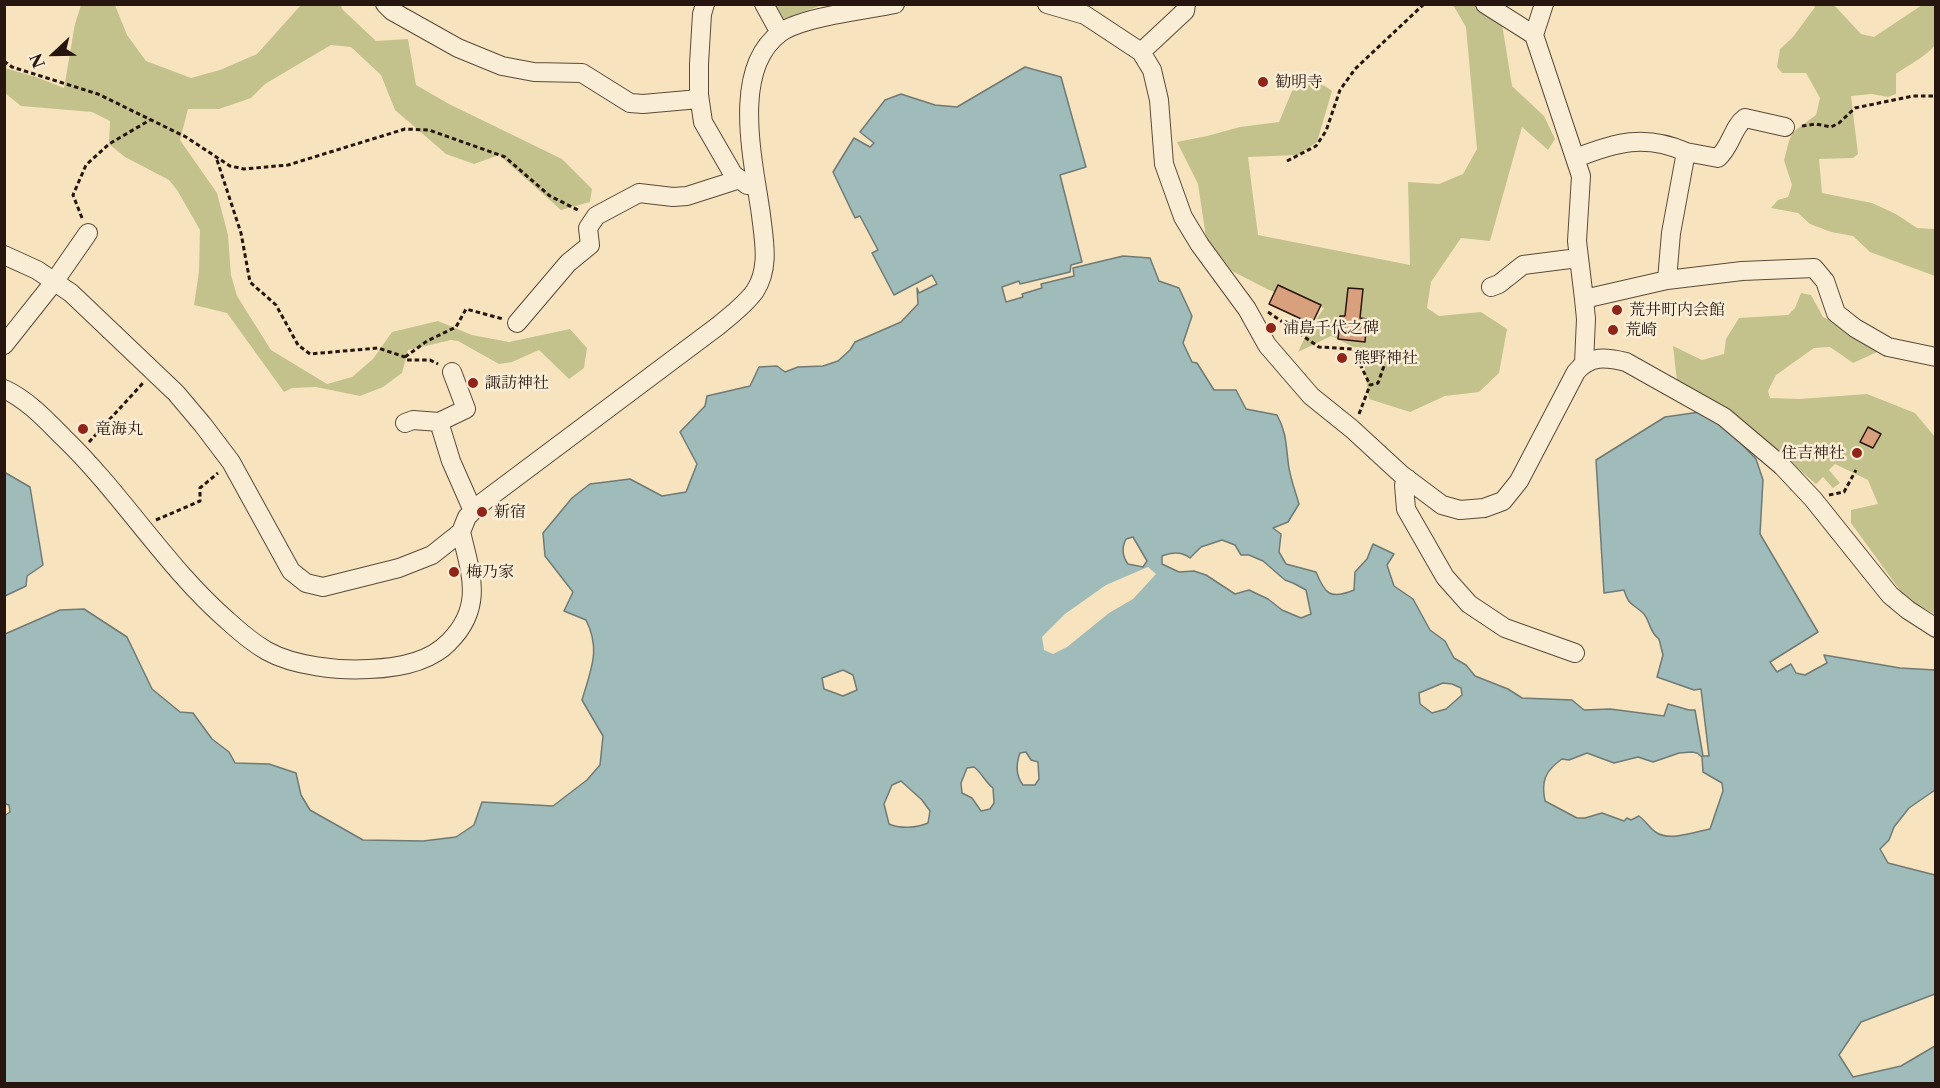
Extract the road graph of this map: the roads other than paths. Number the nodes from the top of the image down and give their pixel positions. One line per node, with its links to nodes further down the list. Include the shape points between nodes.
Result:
1 (385, 4): 13 (street, via 458,48 502,66 534,72 582,73 630,103)
2 (705, 4): 13 (street)
3 (764, 4): 10 (street)
4 (895, 4): 10 (street, via 798,23)
5 (1047, 4): 9 (street)
6 (1186, 4): 12 (street, via 1185,11)
7 (1485, 4): 11 (street)
8 (1544, 4): 11 (street)
9 (1087, 10): 12 (street)
10 (780, 33): 18 (street, via 766,47 754,70 748,97)
11 (1534, 35): 16 (street)
12 (1140, 52): 34 (street, via 1152,70 1159,100 1164,164 1183,217 1200,245 1247,309 1267,345 1305,388)
13 (699, 99): 17 (street, via 703,122 733,174)
14 (1785, 127): 15 (street, via 1745,118 1718,158)
15 (1686, 152): 16 (street, via 1667,143 1637,140); 22 (street)
16 (1576, 159): 21 (street, via 1581,177)
17 (740, 179): 18 (street); 26 (street, via 687,196 639,193 596,216 588,228 590,245 568,263)
18 (758, 194): 35 (street, via 766,250 764,269 755,290 738,309)
19 (88, 233): 23 (street)
20 (4, 255): 23 (street)
21 (1578, 258): 24 (street, via 1523,264); 25 (street)
22 (1667, 280): 25 (street); 28 (street, via 1814,268 1825,280 1836,313 1855,328 1888,347)
23 (54, 282): 27 (street); 36 (street, via 71,293 176,393 203,425 231,462 291,571 306,583 323,587 399,568 432,555)
24 (1491, 287)
25 (1584, 299): 29 (street)
26 (517, 323)
27 (4, 345)
28 (1935, 357)
29 (1584, 363): 34 (street, via 1519,481 1503,501 1460,510 1442,505); 37 (street, via 1595,358 1626,362 1724,417 1813,498 1890,595)
30 (452, 372): 32 (street, via 466,409)
31 (4, 389): 36 (street, via 34,408 79,453 211,607 269,652 307,665 346,671 386,668 418,661 442,650 458,634 469,614 473,582)
32 (439, 422): 33 (street); 35 (street)
33 (405, 423)
34 (1408, 479): 38 (street, via 1404,485 1406,509 1445,578 1469,604 1505,628)
35 (473, 511): 36 (street)
36 (461, 532)
37 (1935, 627)
38 (1575, 653)

